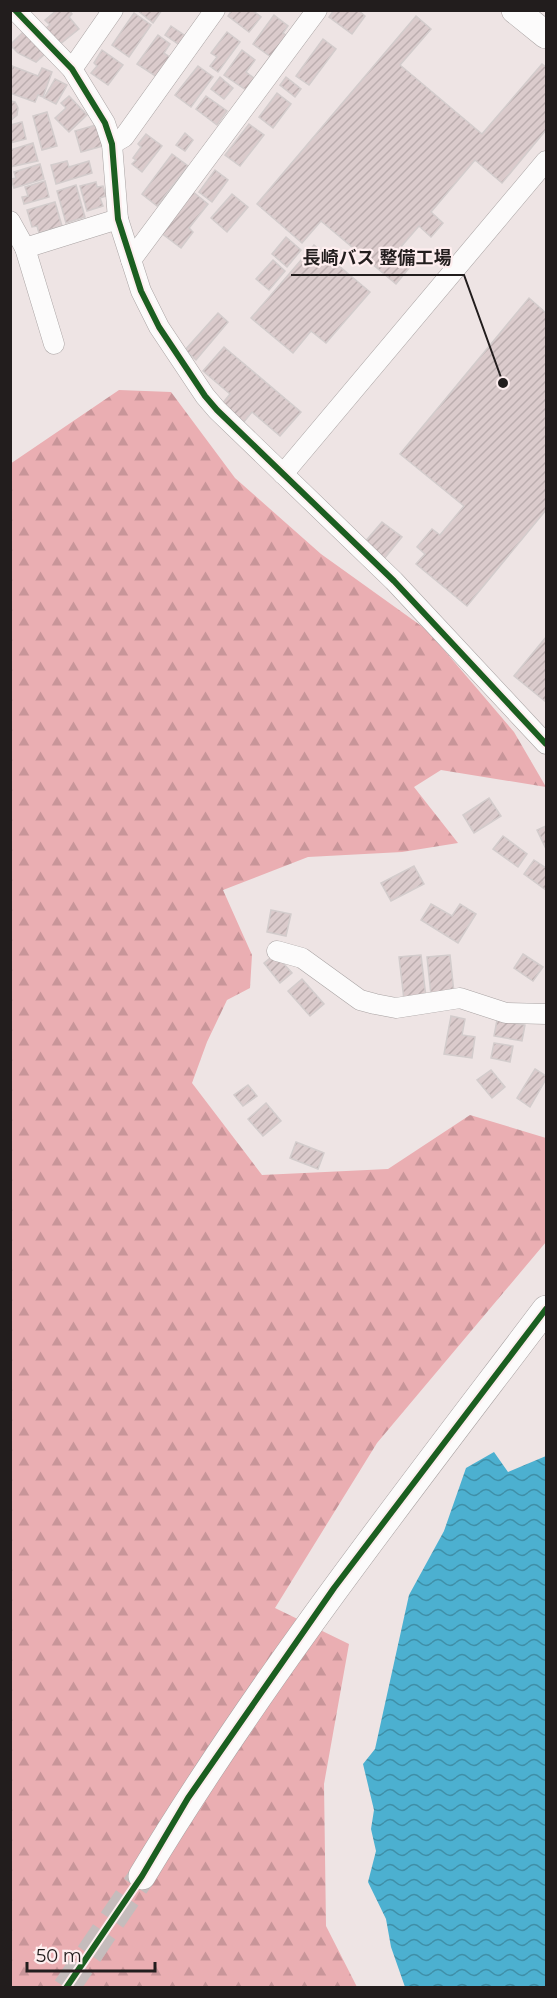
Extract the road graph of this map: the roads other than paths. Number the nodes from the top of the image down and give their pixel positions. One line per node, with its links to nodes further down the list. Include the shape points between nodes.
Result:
1 (15, 10): 7 (street)
2 (113, 10): 7 (street)
3 (215, 10): 8 (street, via 124,137)
4 (515, 10): 6 (street)
5 (307, 14): 13 (street)
6 (546, 35)
7 (72, 69): 8 (street, via 105,123)
8 (112, 144): 10 (street)
9 (546, 160): 15 (street)
10 (118, 219): 12 (street); 13 (street)
11 (10, 220): 12 (street)
12 (25, 248): 14 (street)
13 (131, 260): 15 (street, via 152,315 205,396)
14 (54, 344)
15 (283, 474): 16 (street, via 394,581)
16 (546, 744)
17 (277, 951): 18 (street, via 302,958 360,1000 375,1004 396,1008 460,998 506,1012)
18 (546, 1014)
19 (546, 1309): 20 (street, via 334,1588 188,1798)
20 (142, 1876)

